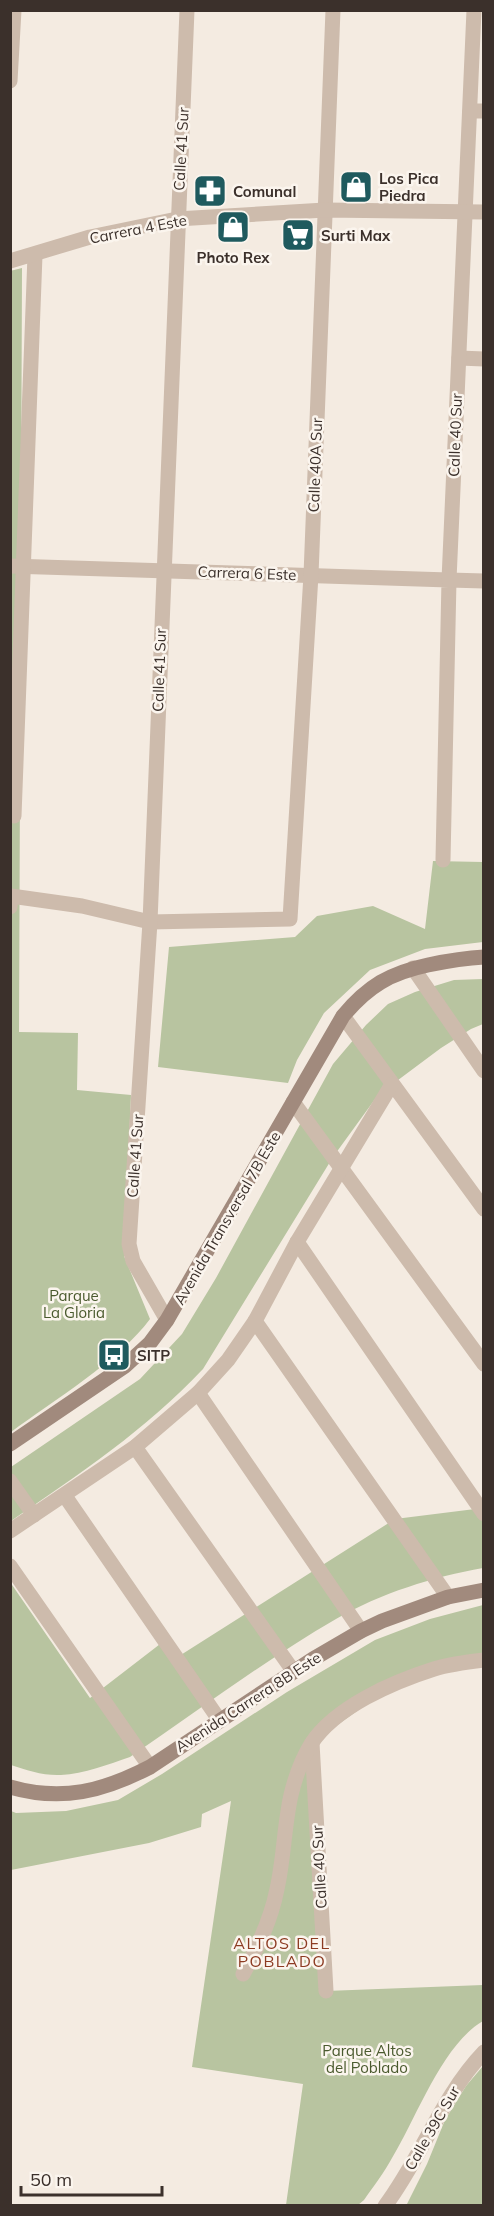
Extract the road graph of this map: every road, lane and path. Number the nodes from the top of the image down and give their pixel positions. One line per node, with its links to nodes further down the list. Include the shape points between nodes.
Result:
1 (14, 10): 5 (street)
2 (187, 10): 10 (street, Calle 41 Sur)
3 (333, 10): 7 (street, Calle 40A Sur)
4 (474, 10): 6 (street, Calle 40 Sur)
5 (10, 81)
6 (477, 111): 8 (street, Calle 40 Sur)
7 (325, 210): 8 (street, Carrera 4 Este); 10 (street, Carrera 4 Este); 17 (street, Calle 40A Sur)
8 (465, 211): 9 (street, Carrera 4 Este); 13 (street, Calle 40 Sur)
9 (483, 212)
10 (177, 219): 11 (street, Carrera 4 Este, via 90,237); 16 (street, Calle 41 Sur)
11 (35, 255): 12 (street, Carrera 4 Este); 15 (street)
12 (10, 261)
13 (459, 358): 14 (street); 18 (street, Calle 40 Sur)
14 (483, 359)
15 (17, 566): 16 (street, Carrera 6 Este); 20 (street)
16 (163, 571): 17 (street, Carrera 6 Este); 24 (street, Calle 41 Sur)
17 (311, 575): 18 (street, Carrera 6 Este); 24 (street, Calle 40A Sur, via 290,919)
18 (449, 580): 19 (street, Carrera 6 Este); 21 (street, Calle 40 Sur)
19 (483, 581)
20 (14, 816)
21 (443, 860)
22 (11, 896): 23 (street); 24 (street, via 82,906)
23 (10, 907)
24 (150, 922): 34 (street, Calle 41 Sur, via 129,1244 133,1261)
25 (483, 957): 26 (main road, Avenida Transversal 7B Este)
26 (413, 968): 27 (main road, Avenida Transversal 7B Este, via 367,990); 28 (street)
27 (343, 1016): 29 (street); 30 (main road, Avenida Transversal 7B Este)
28 (482, 1066)
29 (392, 1084): 31 (street); 32 (street)
30 (293, 1102): 31 (street); 34 (main road, Avenida Transversal 7B Este)
31 (341, 1168): 33 (street); 36 (street)
32 (483, 1209)
33 (297, 1242): 35 (street); 42 (street)
34 (167, 1320): 38 (main road, Avenida Transversal 7B Este, via 125,1366)
35 (255, 1321): 37 (street, via 228,1360); 47 (street)
36 (483, 1364)
37 (198, 1393): 39 (street); 48 (street)
38 (10, 1444)
39 (135, 1448): 41 (street); 50 (street)
40 (10, 1481): 43 (street)
41 (65, 1496): 43 (street); 51 (street)
42 (483, 1514)
43 (34, 1515): 44 (street)
44 (10, 1531)
45 (10, 1566): 53 (street)
46 (483, 1590): 47 (main road, Avenida Carrera 8B Este)
47 (448, 1597): 48 (main road, Avenida Carrera 8B Este)
48 (361, 1631): 50 (main road, Avenida Carrera 8B Este)
49 (483, 1660): 52 (street, via 436,1668 376,1693 343,1712)
50 (294, 1672): 51 (main road, Avenida Carrera 8B Este)
51 (220, 1721): 53 (main road, Avenida Carrera 8B Este)
52 (312, 1743): 55 (street, via 291,1794 278,1889 269,1919); 56 (street, Calle 40 Sur)
53 (150, 1767): 54 (main road, Avenida Carrera 8B Este, via 101,1788 75,1793 46,1795)
54 (10, 1787)
55 (243, 1974)
56 (326, 1991)
57 (483, 2052): 58 (street, Calle 39C Sur, via 460,2080)
58 (385, 2205)

